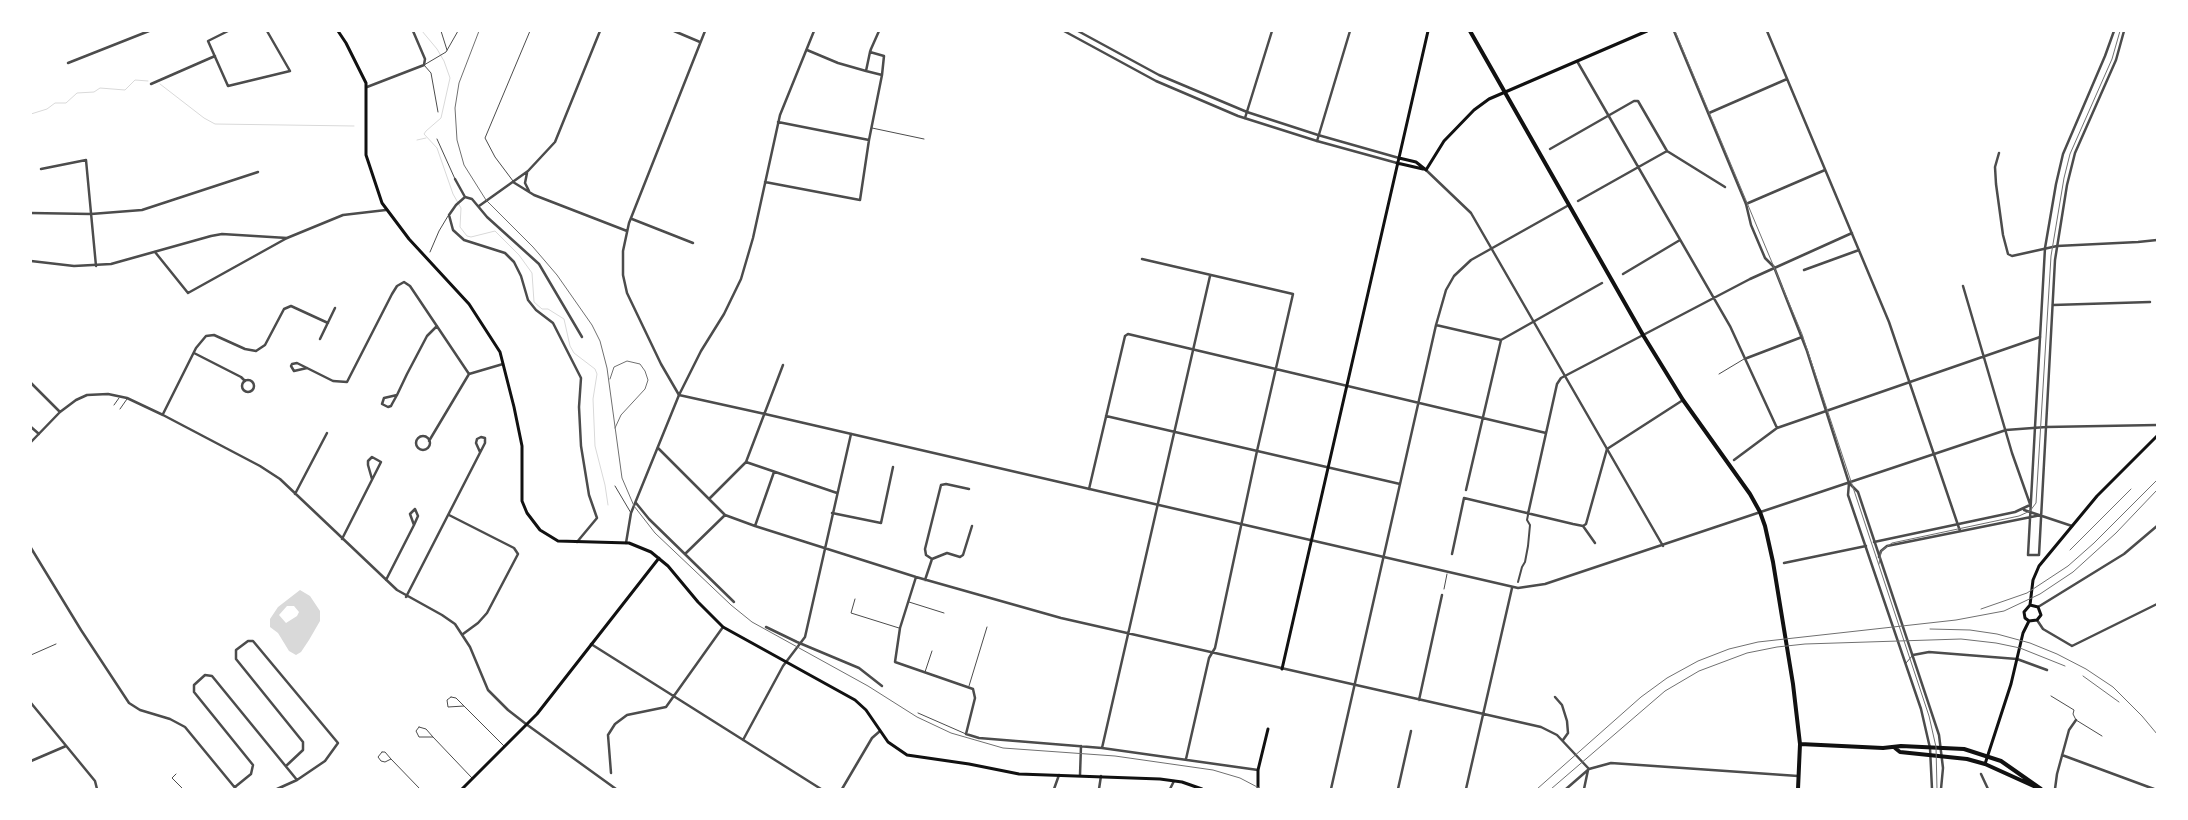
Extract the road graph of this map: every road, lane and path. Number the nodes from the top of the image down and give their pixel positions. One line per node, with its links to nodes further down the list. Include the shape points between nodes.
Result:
1 (150, 31): 32 (street)
2 (228, 31): 30 (street, via 208,41)
3 (267, 31): 30 (street, via 290,71 228,86)
4 (338, 31): 38 (main road, via 365,79)
5 (413, 31): 33 (street, via 425,59)
6 (440, 31): 28 (lane)
7 (458, 31): 28 (lane)
8 (530, 31): 66 (lane, via 485,138)
9 (600, 31): 63 (street, via 556,142)
10 (674, 31): 26 (street)
11 (705, 31): 26 (street)
12 (814, 31): 27 (street)
13 (879, 31): 29 (street)
14 (1064, 31): 25 (street)
15 (1078, 31): 39 (street)
16 (1272, 31): 43 (street)
17 (1350, 31): 49 (street)
18 (1428, 31): 57 (main road)
19 (1470, 31): 40 (main road)
20 (1647, 31): 31 (main road)
21 (1674, 31): 44 (street)
22 (1767, 31): 36 (street)
23 (2114, 31): 88 (street, via 2062,158)
24 (2124, 31): 86 (street, via 2116,60 2072,161)
25 (1070, 33): 41 (street)
26 (700, 42): 79 (street)
27 (806, 50): 34 (street); 47 (street)
28 (448, 51): 33 (lane)
29 (870, 52): 34 (street); 35 (street, via 885,58)
30 (214, 56): 37 (street)
31 (1577, 61): 40 (main road); 45 (street)
32 (68, 64)
33 (424, 65): 38 (street); 42 (lane, via 431,73)
34 (866, 71): 35 (street)
35 (882, 75): 48 (street)
36 (1788, 80): 44 (street); 62 (street)
37 (151, 84)
38 (366, 87): 75 (main road, via 366,158)
39 (1187, 88): 41 (street); 43 (street)
40 (1504, 91): 61 (main road, via 1486,100 1459,124 1435,152); 73 (main road)
41 (1184, 94): 46 (street)
42 (438, 112)
43 (1247, 112): 46 (street); 49 (street)
44 (1709, 114): 72 (street)
45 (1608, 116): 54 (street); 55 (street, via 1638,101); 59 (street)
46 (1244, 118): 53 (street)
47 (778, 122): 52 (street); 67 (street)
48 (871, 128): 51 (lane); 52 (street)
49 (1318, 136): 53 (street); 57 (street)
50 (437, 139): 65 (lane)
51 (924, 139)
52 (869, 140): 67 (street, via 860,200)
53 (1317, 141): 58 (street)
54 (1550, 149)
55 (1668, 151): 59 (street); 68 (street)
56 (2000, 152): 88 (street, via 1995,176 2008,254 2015,256)
57 (1398, 158): 58 (main road); 61 (main road, via 1416,162)
58 (1397, 163): 61 (main road); 129 (main road)
59 (1638, 167): 71 (street); 83 (street)
60 (41, 169): 77 (street, via 86,160)
61 (1426, 170): 87 (street, via 1462,202)
62 (1825, 170): 72 (street); 81 (street)
63 (528, 171): 66 (street); 69 (street, via 526,182)
64 (258, 172): 77 (street, via 142,210)
65 (454, 179): 70 (street)
66 (513, 182): 69 (street); 74 (street)
67 (764, 182): 131 (street, via 741,279)
68 (1725, 187)
69 (530, 192): 80 (street)
70 (466, 197): 74 (street); 78 (street)
71 (1578, 201)
72 (1746, 204): 95 (street, via 1765,258)
73 (1569, 205): 87 (street); 109 (main road)
74 (479, 206): 110 (street, via 540,264)
75 (386, 210): 82 (street, via 343,215); 119 (main road, via 469,304)
76 (31, 212): 77 (street)
77 (91, 214): 94 (street)
78 (449, 216): 91 (lane); 202 (street, via 458,236 505,253 514,262 528,300 553,324 581,378 581,446 589,495 597,518)
79 (631, 219): 80 (street); 85 (street)
80 (627, 231): 131 (street, via 622,250 627,293)
81 (1852, 233): 89 (street); 95 (street)
82 (287, 238): 90 (street, via 222,234); 90 (street, via 188,294)
83 (1680, 240): 97 (street); 101 (street)
84 (2157, 240): 86 (street)
85 (693, 243)
86 (2057, 246): 88 (street); 103 (street)
87 (1492, 248): 105 (street); 108 (street, via 1471,260 1454,276 1446,290)
88 (2045, 248): 111 (street)
89 (1859, 250): 96 (street); 127 (street, via 1892,330)
90 (155, 252): 94 (street)
91 (430, 252)
92 (1142, 259): 98 (street)
93 (31, 261): 94 (street)
94 (96, 266)
95 (1774, 267): 101 (street); 112 (street)
96 (1804, 270)
97 (1623, 274)
98 (1210, 276): 115 (street); 122 (street, via 1293,294)
99 (1602, 283): 105 (street)
100 (1963, 286): 117 (street)
101 (1714, 298): 109 (street); 118 (street)
102 (2150, 302): 103 (street)
103 (2052, 305): 146 (street)
104 (335, 308): 106 (street)
105 (1534, 321): 114 (street); 125 (street)
106 (328, 323): 113 (street); 116 (street, via 295,306 288,307 256,351 214,335 206,336)
107 (437, 326): 121 (street, via 410,286 402,282 392,294 346,382 333,381); 123 (street); 130 (street, via 427,336)
108 (1436, 326): 114 (street); 135 (street)
109 (1643, 335): 125 (street); 134 (main road)
110 (582, 337)
111 (2040, 337): 117 (street); 148 (street)
112 (1802, 338): 118 (street); 138 (street)
113 (320, 339)
114 (1501, 340): 143 (street)
115 (1194, 350): 122 (street); 142 (street, via 1128,334 1125,336); 150 (street)
116 (194, 353): 126 (street); 141 (street)
117 (1984, 356): 127 (street); 149 (street)
118 (1746, 358): 124 (lane); 147 (street)
119 (504, 364): 123 (street); 202 (main road, via 522,446 524,507 547,536 558,541)
120 (784, 365): 140 (street)
121 (307, 368): 121 (street, via 297,363 291,366 294,370)
122 (1276, 369): 129 (street); 160 (street)
123 (469, 374): 156 (street)
124 (1719, 374)
125 (1566, 376): 152 (street, via 1558,381); 159 (street)
126 (245, 381): 126 (street, via 253,383 252,391 243,390)
127 (1909, 382): 138 (street); 162 (street)
128 (31, 383): 139 (street)
129 (1346, 386): 135 (street); 166 (main road)
130 (397, 395): 130 (street, via 384,398 382,404 391,406)
131 (679, 395): 140 (street); 158 (street)
132 (120, 397): 133 (street); 136 (lane); 139 (street, via 87,395)
133 (127, 398): 137 (lane); 141 (street)
134 (1683, 400): 159 (street); 183 (main road)
135 (1418, 403): 143 (street); 170 (street)
136 (114, 405)
137 (120, 409)
138 (1827, 411): 147 (street); 169 (street)
139 (60, 412): 153 (street)
140 (765, 414): 154 (street); 164 (street)
141 (162, 415): 176 (street, via 260,466)
142 (1106, 416): 150 (street); 172 (street)
143 (1483, 418): 152 (street); 174 (street)
144 (2157, 425): 146 (street)
145 (31, 426): 153 (street)
146 (2046, 427): 148 (street); 189 (street)
147 (1778, 428): 163 (street)
148 (2035, 428): 149 (street); 179 (street)
149 (2006, 430): 162 (street); 179 (street)
150 (1174, 432): 160 (street); 180 (street)
151 (327, 433): 176 (street)
152 (1546, 433): 187 (street)
153 (39, 434): 157 (street)
154 (851, 434): 172 (street); 175 (street)
155 (2157, 436): 197 (main road, via 2103,489)
156 (430, 441): 156 (street, via 421,437 417,439 416,446 426,450)
157 (31, 442)
158 (658, 448): 177 (street); 178 (street)
159 (1607, 449): 196 (street); 206 (street)
160 (1257, 451): 166 (street); 193 (street)
161 (480, 452): 161 (street, via 485,443 485,438 481,437 476,443); 186 (street)
162 (1933, 455): 169 (street); 191 (street)
163 (1734, 460)
164 (746, 462): 167 (street); 177 (street)
165 (893, 467): 185 (street, via 881,523)
166 (1328, 468): 170 (street); 201 (main road)
167 (774, 472): 175 (street); 194 (street)
168 (372, 479): 168 (street, via 381,462 372,457 368,461); 200 (street)
169 (1850, 483): 183 (street); 203 (street, via 1858,492); 207 (street, via 1848,495)
170 (1400, 484): 214 (street)
171 (615, 486): 184 (lane)
172 (1088, 489): 180 (street)
173 (969, 490): 215 (street, via 946,484 941,486 925,549 926,555)
174 (1466, 490)
175 (837, 493): 185 (street)
176 (295, 494): 200 (street)
177 (709, 499): 188 (street)
178 (636, 503): 184 (street); 210 (street)
179 (2030, 504): 181 (street); 182 (street)
180 (1158, 505): 193 (street); 239 (street)
181 (2023, 510): 182 (street); 191 (street)
182 (2030, 511): 189 (street); 190 (street)
183 (1760, 512): 206 (street); 275 (main road, via 1768,538 1785,632)
184 (631, 513): 204 (street)
185 (832, 513): 209 (street)
186 (448, 514): 225 (street); 240 (street, via 514,548 518,554 487,613)
187 (1528, 514): 196 (street); 211 (street, via 1464,498); 221 (street, via 1528,546)
188 (725, 515): 194 (street); 210 (street)
189 (2041, 515): 190 (street); 190 (street, via 2039,556 2028,555); 197 (street)
190 (2030, 516): 199 (street)
191 (1957, 524): 199 (street); 203 (street)
192 (414, 525): 192 (street, via 418,516 415,509 410,514); 219 (street)
193 (1241, 525): 201 (street); 245 (street)
194 (754, 526): 209 (street)
195 (972, 526): 215 (street, via 963,555 947,553)
196 (1584, 526): 205 (street)
197 (2072, 526): 230 (main road, via 2036,571)
198 (2157, 526): 231 (street, via 2124,554)
199 (1960, 531): 212 (street, via 1888,546)
200 (342, 539): 219 (street)
201 (1311, 541): 214 (street); 251 (main road)
202 (577, 542): 204 (main road)
203 (1874, 542): 212 (street)
204 (626, 543): 213 (main road, via 644,548)
205 (1595, 543)
206 (1663, 546): 222 (street, via 1546,584)
207 (1866, 546): 216 (street); 250 (street)
208 (31, 548): 306 (street, via 130,703 185,728)
209 (824, 548): 218 (street); 243 (street)
210 (685, 554): 227 (street)
211 (1452, 554)
212 (1879, 557): 246 (street)
213 (659, 558): 235 (main road); 242 (main road)
214 (1383, 558): 217 (street); 254 (street)
215 (932, 559): 220 (street)
216 (1784, 563)
217 (1447, 573): 222 (street); 223 (lane)
218 (916, 577): 220 (street); 228 (street)
219 (386, 580): 225 (street)
220 (925, 580): 239 (street)
221 (1518, 582)
222 (1512, 588): 264 (street)
223 (1444, 589)
224 (1442, 596): 260 (street)
225 (406, 597): 240 (street, via 442,615)
226 (855, 600): 238 (lane, via 851,613)
227 (734, 602)
228 (908, 602): 232 (lane); 238 (street)
229 (2157, 604): 233 (street, via 2072,646)
230 (2030, 605): 231 (main road); 234 (main road, via 2024,612)
231 (2038, 607): 233 (main road, via 2041,613)
232 (944, 613)
233 (2037, 620): 234 (main road)
234 (2029, 621): 248 (main road)
235 (723, 627): 249 (main road); 258 (street)
236 (766, 627): 243 (street)
237 (987, 627): 256 (lane)
238 (900, 628): 253 (street, via 895,662)
239 (1128, 633): 245 (street); 280 (street)
240 (463, 634): 266 (street, via 488,690)
241 (56, 644): 247 (lane)
242 (591, 644): 258 (street); 266 (main road)
243 (801, 644): 249 (street); 255 (street, via 858,667)
244 (932, 651): 253 (lane)
245 (1212, 653): 251 (street); 288 (street)
246 (1913, 654): 248 (street, via 1929,652); 250 (lane, via 1908,658); 279 (street, via 1940,735)
247 (31, 655)
248 (2017, 659): 252 (street); 286 (main road)
249 (786, 661): 269 (main road, via 855,700 866,710); 273 (street)
250 (1906, 667): 282 (street)
251 (1282, 669): 254 (street)
252 (2047, 670)
253 (925, 673): 256 (street)
254 (1355, 685): 260 (street); 320 (street)
255 (882, 686)
256 (970, 686): 270 (street, via 976,693)
257 (2051, 696): 265 (lane, via 2074,710)
258 (675, 697): 273 (street); 294 (street, via 666,707 628,715 615,724 608,736)
259 (1555, 697): 274 (street, via 1562,705 1567,721 1568,733)
260 (1419, 700): 264 (street)
261 (31, 704): 276 (street)
262 (464, 706): 262 (lane, via 450,708 447,700 456,698); 277 (lane)
263 (918, 713): 270 (lane)
264 (1483, 714): 274 (street, via 1541,727); 322 (street)
265 (2076, 720): 271 (lane); 284 (street, via 2070,728)
266 (526, 724): 277 (main road); 312 (street)
267 (1268, 729): 293 (main road)
268 (1411, 731): 321 (street)
269 (880, 732): 297 (main road, via 895,749 911,757 1019,774); 314 (street, via 872,738)
270 (966, 734): 278 (street, via 1022,743)
271 (2102, 736)
272 (433, 737): 272 (lane, via 420,737 416,733 417,728 426,730); 301 (lane)
273 (743, 740): 313 (street)
274 (1563, 740): 292 (street)
275 (1800, 744): 281 (main road); 300 (main road)
276 (66, 746): 289 (street); 307 (street, via 95,781)
277 (504, 746): 301 (main road)
278 (1081, 746): 280 (street); 298 (street)
279 (1941, 747): 282 (main road); 285 (street); 286 (main road)
280 (1102, 748): 288 (street)
281 (1895, 748): 282 (main road); 283 (main road, via 1900,752)
282 (1930, 748): 283 (street)
283 (1931, 754): 285 (main road); 326 (street)
284 (2062, 755): 305 (street); 330 (street)
285 (1942, 756): 290 (main road); 327 (street)
286 (1988, 756): 290 (main road); 329 (main road, via 2010,766)
287 (391, 759): 287 (lane, via 381,762 378,757 385,752); 310 (lane)
288 (1186, 759): 293 (street)
289 (31, 761)
290 (1986, 764): 329 (main road)
291 (286, 766): 302 (street); 302 (street, via 303,750 303,742 236,659 236,650 244,643 253,641 338,742 324,761); 306 (street, via 212,676 205,675 194,685 194,692 253,765 251,774)
292 (1589, 769): 300 (street, via 1611,763); 323 (street); 324 (street)
293 (1258, 770): 319 (main road)
294 (611, 772)
295 (176, 774): 308 (lane, via 172,778)
296 (1981, 774): 328 (street)
297 (1058, 775): 298 (main road); 315 (street)
298 (1080, 775): 299 (main road)
299 (1101, 776): 303 (main road); 316 (street)
300 (1798, 776): 325 (main road)
301 (472, 779): 311 (main road)
302 (297, 780): 309 (street)
303 (1174, 781): 317 (street); 318 (main road)
304 (2157, 785): 305 (street)
305 (2150, 786): 331 (street)
306 (235, 788)
307 (97, 789)
308 (183, 789)
309 (276, 789)
310 (420, 789)
311 (462, 789)
312 (616, 789)
313 (821, 789)
314 (842, 789)
315 (1054, 789)
316 (1100, 789)
317 (1170, 789)
318 (1202, 789)
319 (1258, 789)
320 (1331, 789)
321 (1398, 789)
322 (1466, 789)
323 (1566, 789)
324 (1584, 789)
325 (1798, 789)
326 (1932, 789)
327 (1941, 789)
328 (1988, 789)
329 (2040, 789)
330 (2055, 789)
331 (2154, 789)

